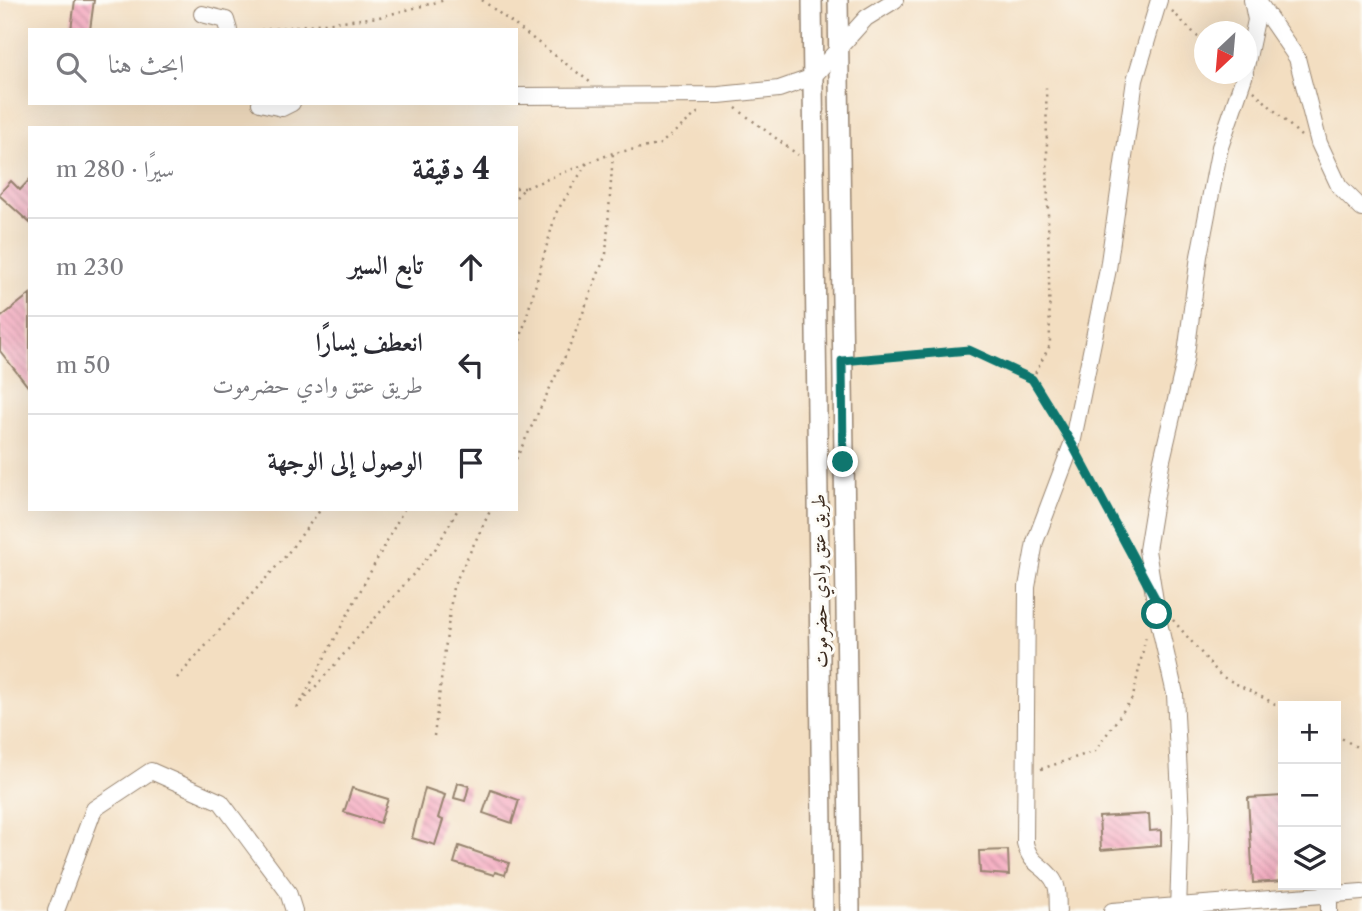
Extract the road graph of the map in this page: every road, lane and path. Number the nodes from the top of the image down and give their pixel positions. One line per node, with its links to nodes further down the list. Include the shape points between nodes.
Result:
1 (445, 0): 11 (path, via 379,18)
2 (482, 0): 18 (path)
3 (812, 0): 14 (main road, طريق عتق وادي حضرموت)
4 (838, 0): 13 (main road, طريق عتق وادي حضرموت)
5 (895, 0): 13 (street, via 866,18)
6 (1254, 0): 9 (street); 30 (street, via 1297,58 1318,143 1339,186)
7 (1164, 4): 12 (path); 34 (street, via 1135,80 1108,269)
8 (202, 14): 10 (street, via 226,20)
9 (1256, 21)
10 (228, 28)
11 (281, 28)
12 (1194, 33)
13 (838, 50): 14 (street); 32 (main road, طريق عتق وادي حضرموت)
14 (813, 78): 19 (street, via 779,89); 26 (main road, طريق عتق وادي حضرموت)
15 (1046, 83): 33 (path, via 1050,345)
16 (1242, 84): 51 (street, via 1220,148 1185,361 1147,550 1175,694 1181,816)
17 (1254, 84): 23 (path)
18 (606, 94): 19 (street); 20 (street)
19 (719, 95): 24 (path, via 659,145); 26 (path)
20 (518, 96)
21 (269, 105): 22 (street)
22 (288, 105)
23 (1309, 143)
24 (613, 153): 25 (path); 35 (path, via 606,254 570,346)
25 (587, 163): 28 (path); 31 (path, via 556,213)
26 (815, 167): 54 (main road, طريق عتق وادي حضرموت)
27 (518, 188): 28 (path)
28 (525, 188): 29 (path)
29 (518, 195)
30 (1362, 209)
31 (518, 347)
32 (842, 361): 33 (path, via 969,350); 55 (main road, طريق عتق وادي حضرموت)
33 (1032, 379): 34 (path)
34 (1072, 444): 40 (path); 48 (street, via 1035,542 1027,587)
35 (518, 455)
36 (319, 511): 43 (path, via 284,558)
37 (403, 511): 38 (path, via 297,708 436,548)
38 (457, 511)
39 (490, 511): 45 (path, via 453,587)
40 (1135, 562)
41 (1171, 617): 44 (path, via 1221,676)
42 (1147, 635): 48 (path, via 1133,696 1095,751)
43 (177, 678)
44 (1278, 705)
45 (434, 736)
46 (1341, 738): 47 (path)
47 (1362, 748)
48 (1024, 774): 56 (street, via 1028,857 1056,884)
49 (1362, 892): 50 (street)
50 (1329, 893): 51 (street); 58 (street)
51 (1178, 908): 57 (street)
52 (56, 911): 53 (street, via 94,809 151,771 221,802 288,892)
53 (294, 911)
54 (823, 911)
55 (850, 911)
56 (1058, 911)
57 (1112, 911)
58 (1329, 911)

